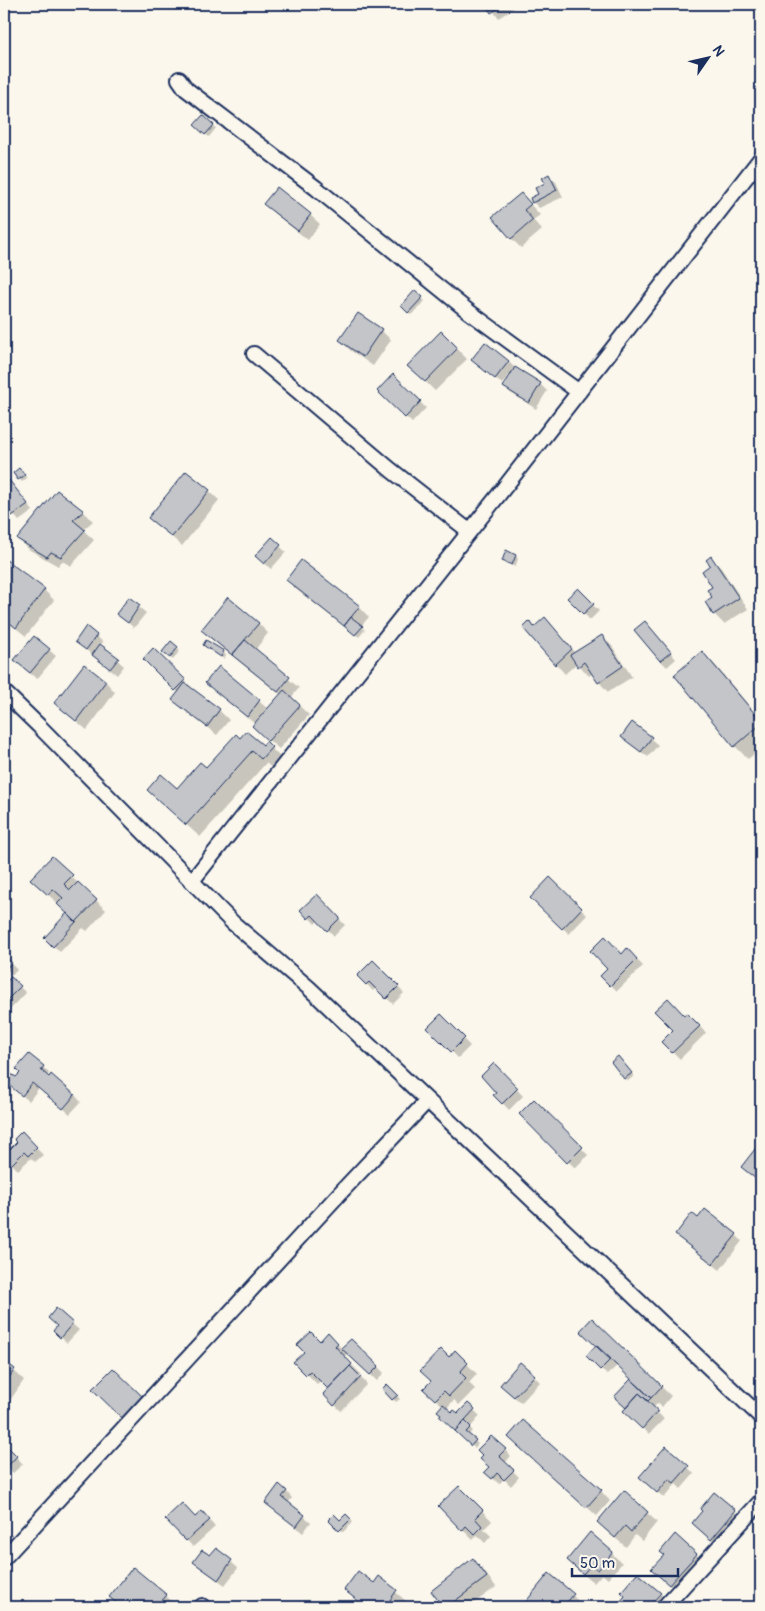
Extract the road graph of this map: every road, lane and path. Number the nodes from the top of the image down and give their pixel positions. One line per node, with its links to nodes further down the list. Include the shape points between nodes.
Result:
1 (178, 79): 4 (street, via 186,89 316,188 468,311)
2 (761, 158): 4 (street)
3 (254, 354): 5 (street)
4 (579, 392): 5 (street)
5 (469, 531): 7 (street)
6 (4, 692): 7 (street)
7 (192, 881): 8 (street, via 233,923 309,988)
8 (427, 1101): 9 (street); 11 (street)
9 (761, 1417)
10 (761, 1501): 12 (street)
11 (4, 1558)
12 (664, 1607)

